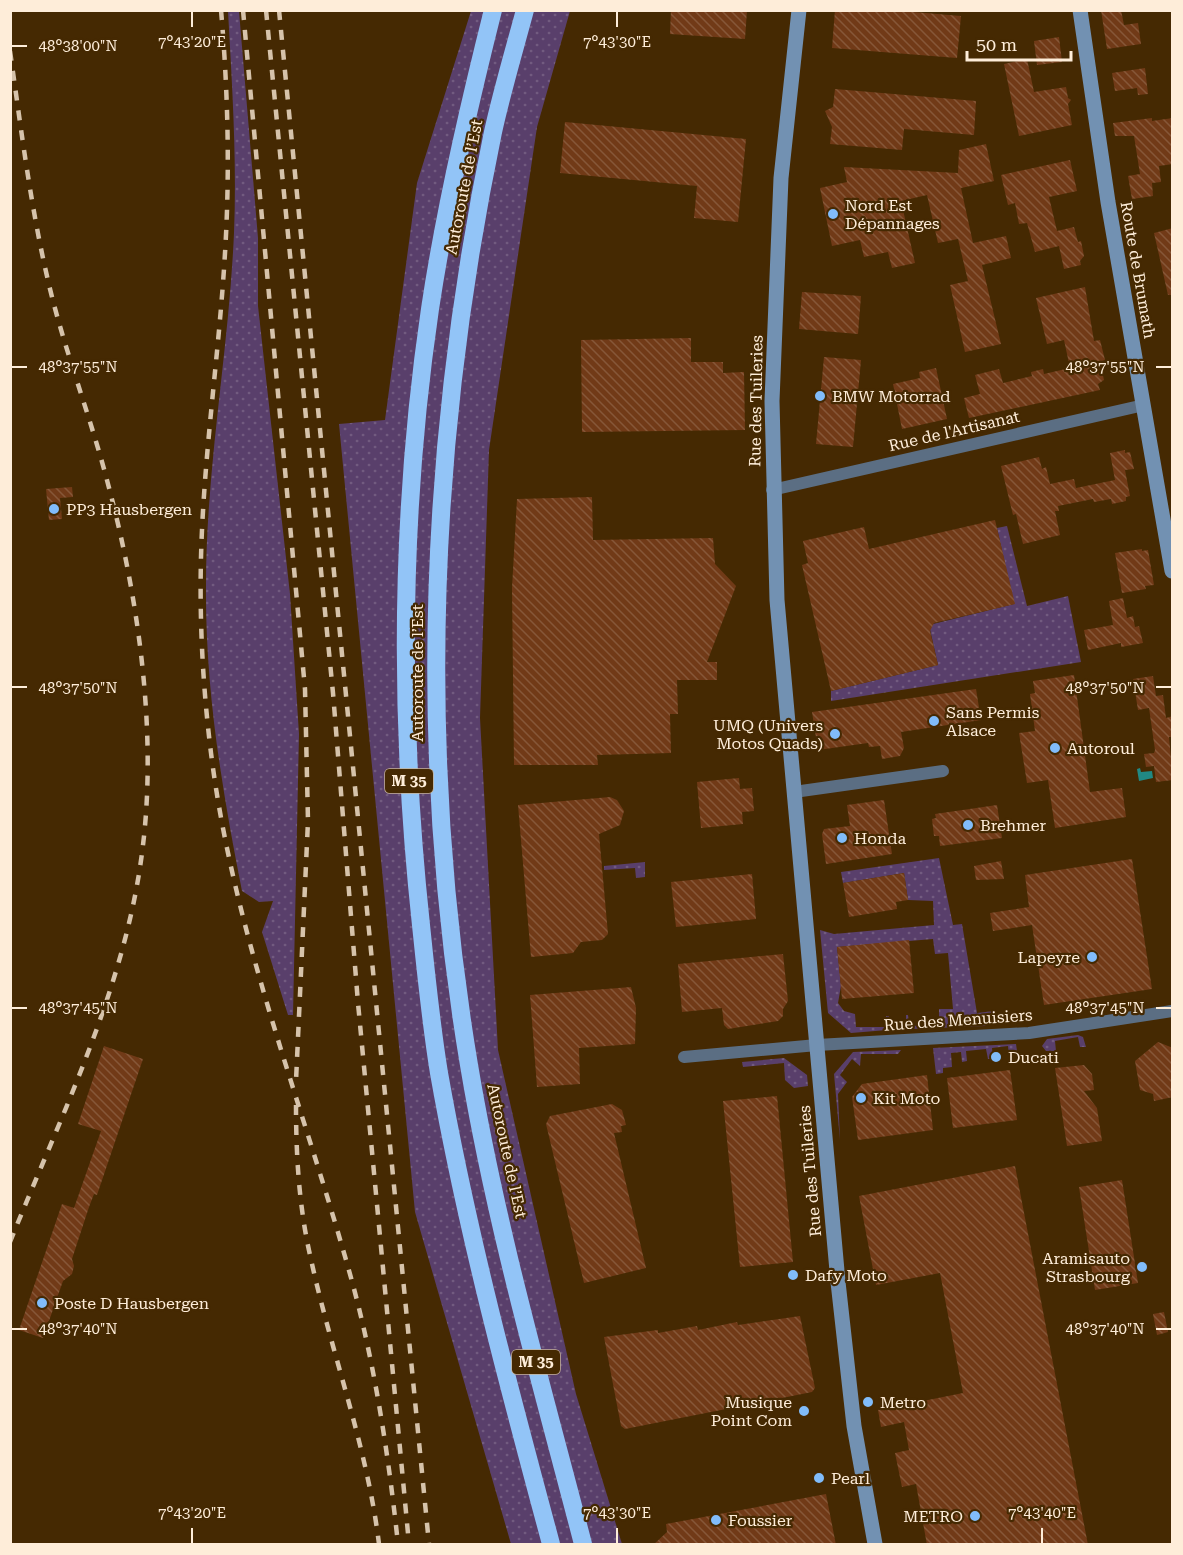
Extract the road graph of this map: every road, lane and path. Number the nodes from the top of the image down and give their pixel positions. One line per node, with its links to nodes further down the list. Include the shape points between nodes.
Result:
1 (493, 10): 13 (highway, Autoroute de l’Est / M 35, via 447,207 418,407 407,587 407,762 438,1069 462,1190)
2 (525, 10): 14 (highway, Autoroute de l’Est / M 35, via 494,127 448,412 437,585 438,754 452,940 469,1065 491,1179)
3 (799, 10): 6 (street, Rue des Tuileries, via 781,178)
4 (1080, 10): 5 (street, Route de Brumath, via 1108,202)
5 (1144, 405): 6 (street, Rue de l'Artisanat); 7 (street, Route de Brumath)
6 (772, 490): 9 (street, Rue des Tuileries, via 777,600)
7 (1173, 571)
8 (942, 771): 9 (street)
9 (794, 792): 11 (street, Rue des Tuileries)
10 (1173, 1011): 11 (street, Rue des Menuisiers, via 1029,1034)
11 (817, 1045): 12 (street, Rue des Menuisiers); 15 (street, Rue des Tuileries, via 852,1407)
12 (684, 1057)
13 (550, 1545)
14 (583, 1545)
15 (875, 1545)

